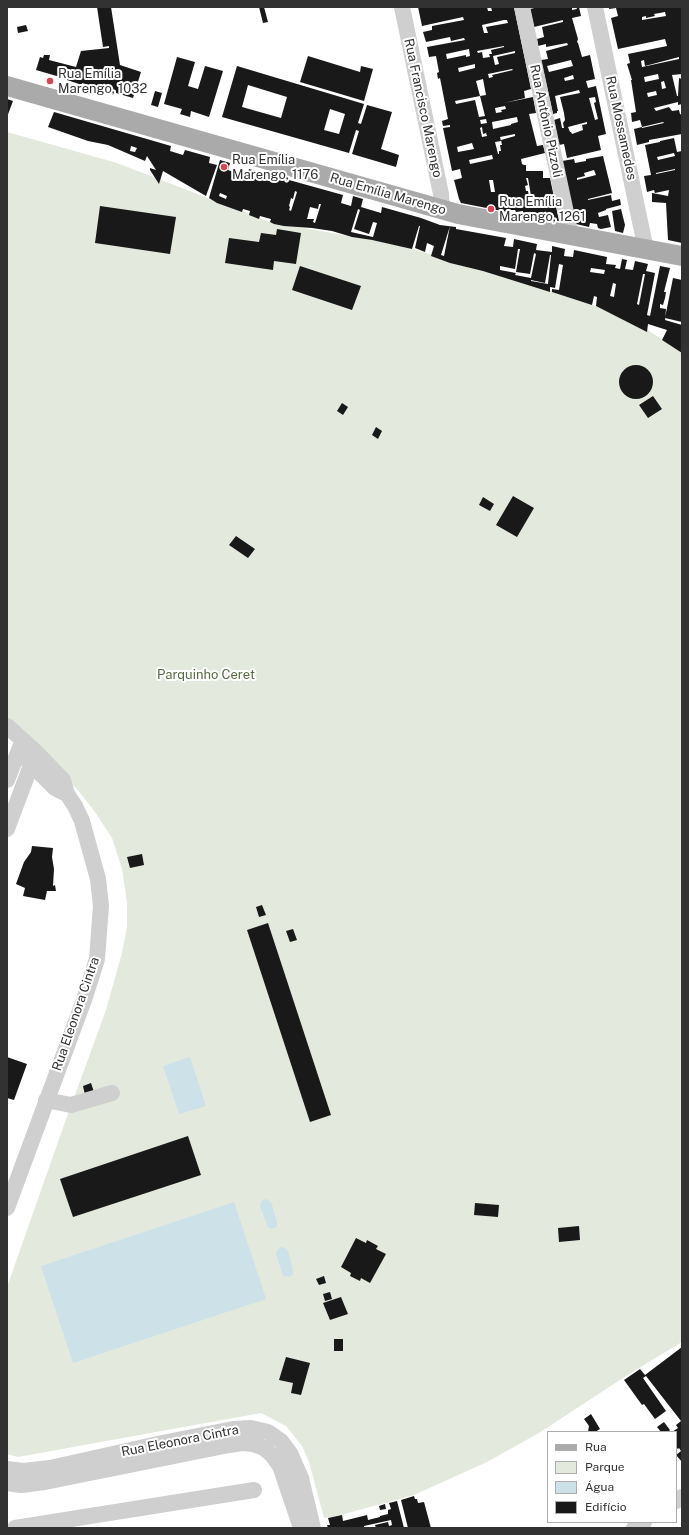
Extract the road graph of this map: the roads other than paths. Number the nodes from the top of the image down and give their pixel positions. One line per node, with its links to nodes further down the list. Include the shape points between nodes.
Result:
1 (402, 7): 5 (street, Rua Francisco Marengo, via 441,194)
2 (522, 7): 6 (street, Rua Antônio Pizzoli)
3 (595, 7): 7 (street, Rua Mossamedes)
4 (7, 86): 5 (main road, Rua Emília Marengo)
5 (442, 210): 6 (main road, Rua Emília Marengo)
6 (570, 236): 7 (main road, Rua Emília Marengo)
7 (646, 250): 8 (main road, Rua Emília Marengo)
8 (682, 256)
9 (7, 726): 10 (street, Rua Eleonora Cintra)
10 (16, 744): 11 (street, Rua Eleonora Cintra); 12 (street)
11 (34, 758): 13 (street); 15 (street, Rua Eleonora Cintra, via 55,788 67,794 82,821 98,879 101,906 97,959)
12 (7, 780)
13 (7, 829)
14 (112, 1093): 15 (street, via 71,1105)
15 (46, 1100): 16 (street, Rua Eleonora Cintra)
16 (7, 1208)
17 (7, 1469): 22 (street, Rua Eleonora Cintra, via 23,1471 50,1468 152,1445 233,1429 251,1428 268,1432 281,1441 290,1453 301,1478)
18 (7, 1483): 21 (street, Rua Eleonora Cintra, via 21,1485 45,1482 229,1445 253,1444 264,1448 280,1466)
19 (254, 1490): 20 (street)
20 (15, 1528)
21 (301, 1528)
22 (313, 1528)

